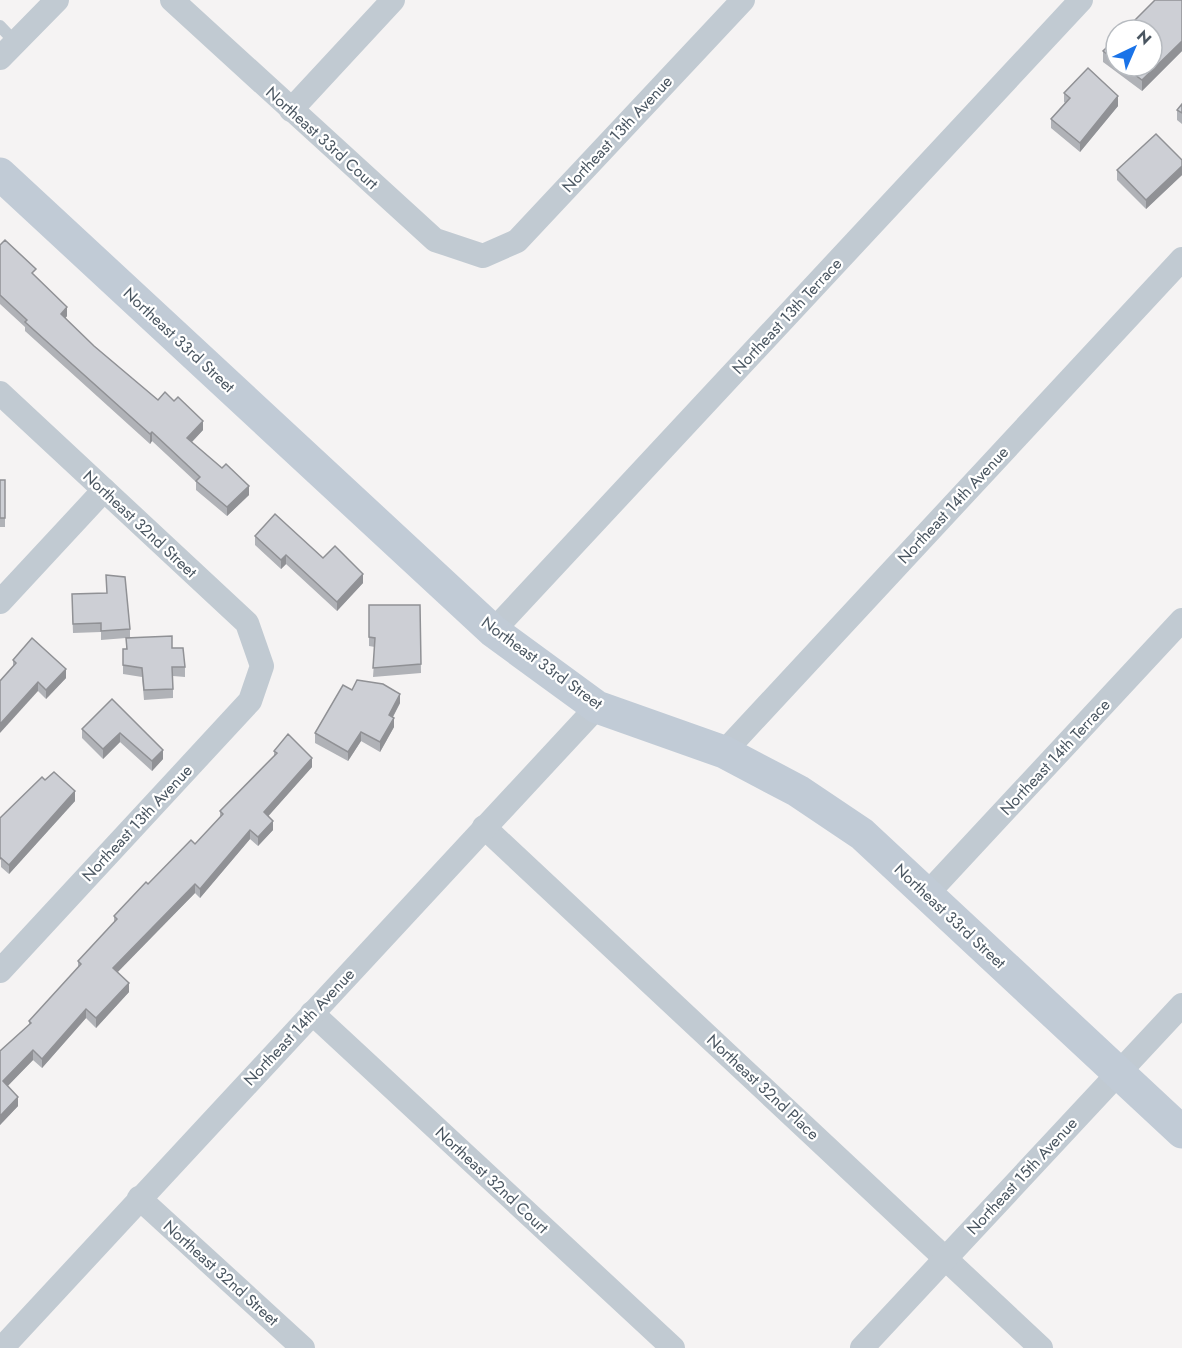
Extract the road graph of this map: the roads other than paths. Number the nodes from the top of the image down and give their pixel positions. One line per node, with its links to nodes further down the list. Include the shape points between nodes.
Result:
1 (57, 0): 6 (street)
2 (172, 0): 7 (street, Northeast 33rd Court)
3 (393, 0): 7 (street)
4 (743, 0): 9 (street, Northeast 13th Avenue, via 517,241)
5 (1081, 0): 15 (street, Northeast 13th Terrace)
6 (5, 42)
7 (291, 110): 9 (street, Northeast 33rd Court, via 435,240)
8 (0, 174): 15 (street, Northeast 33rd Street)
9 (483, 256)
10 (1182, 259): 18 (street, Northeast 14th Avenue)
11 (0, 393): 12 (street, Northeast 32nd Street)
12 (104, 490): 13 (street); 16 (street, Northeast 32nd Street, via 247,623)
13 (0, 602)
14 (1182, 620): 20 (street, Northeast 14th Terrace)
15 (493, 631): 17 (street, Northeast 33rd Street)
16 (262, 666): 21 (street, Northeast 13th Avenue, via 250,701)
17 (597, 707): 18 (street, Northeast 33rd Street); 19 (street, Northeast 14th Avenue)
18 (724, 752): 20 (street, Northeast 33rd Street, via 798,791 862,834)
19 (484, 827): 23 (street, Northeast 14th Avenue); 27 (street, Northeast 32nd Place)
20 (927, 894): 24 (street, Northeast 33rd Street)
21 (0, 971)
22 (1182, 1005): 24 (street, Northeast 15th Avenue)
23 (312, 1013): 26 (street, Northeast 14th Avenue); 30 (street, Northeast 32nd Court)
24 (1120, 1072): 25 (street, Northeast 33rd Street); 27 (street, Northeast 15th Avenue)
25 (1182, 1132)
26 (139, 1198): 28 (street, Northeast 14th Avenue); 29 (street, Northeast 32nd Street)
27 (945, 1257): 31 (street, Northeast 15th Avenue); 32 (street, Northeast 32nd Place)
28 (2, 1348)
29 (303, 1348)
30 (673, 1348)
31 (862, 1348)
32 (1041, 1348)

